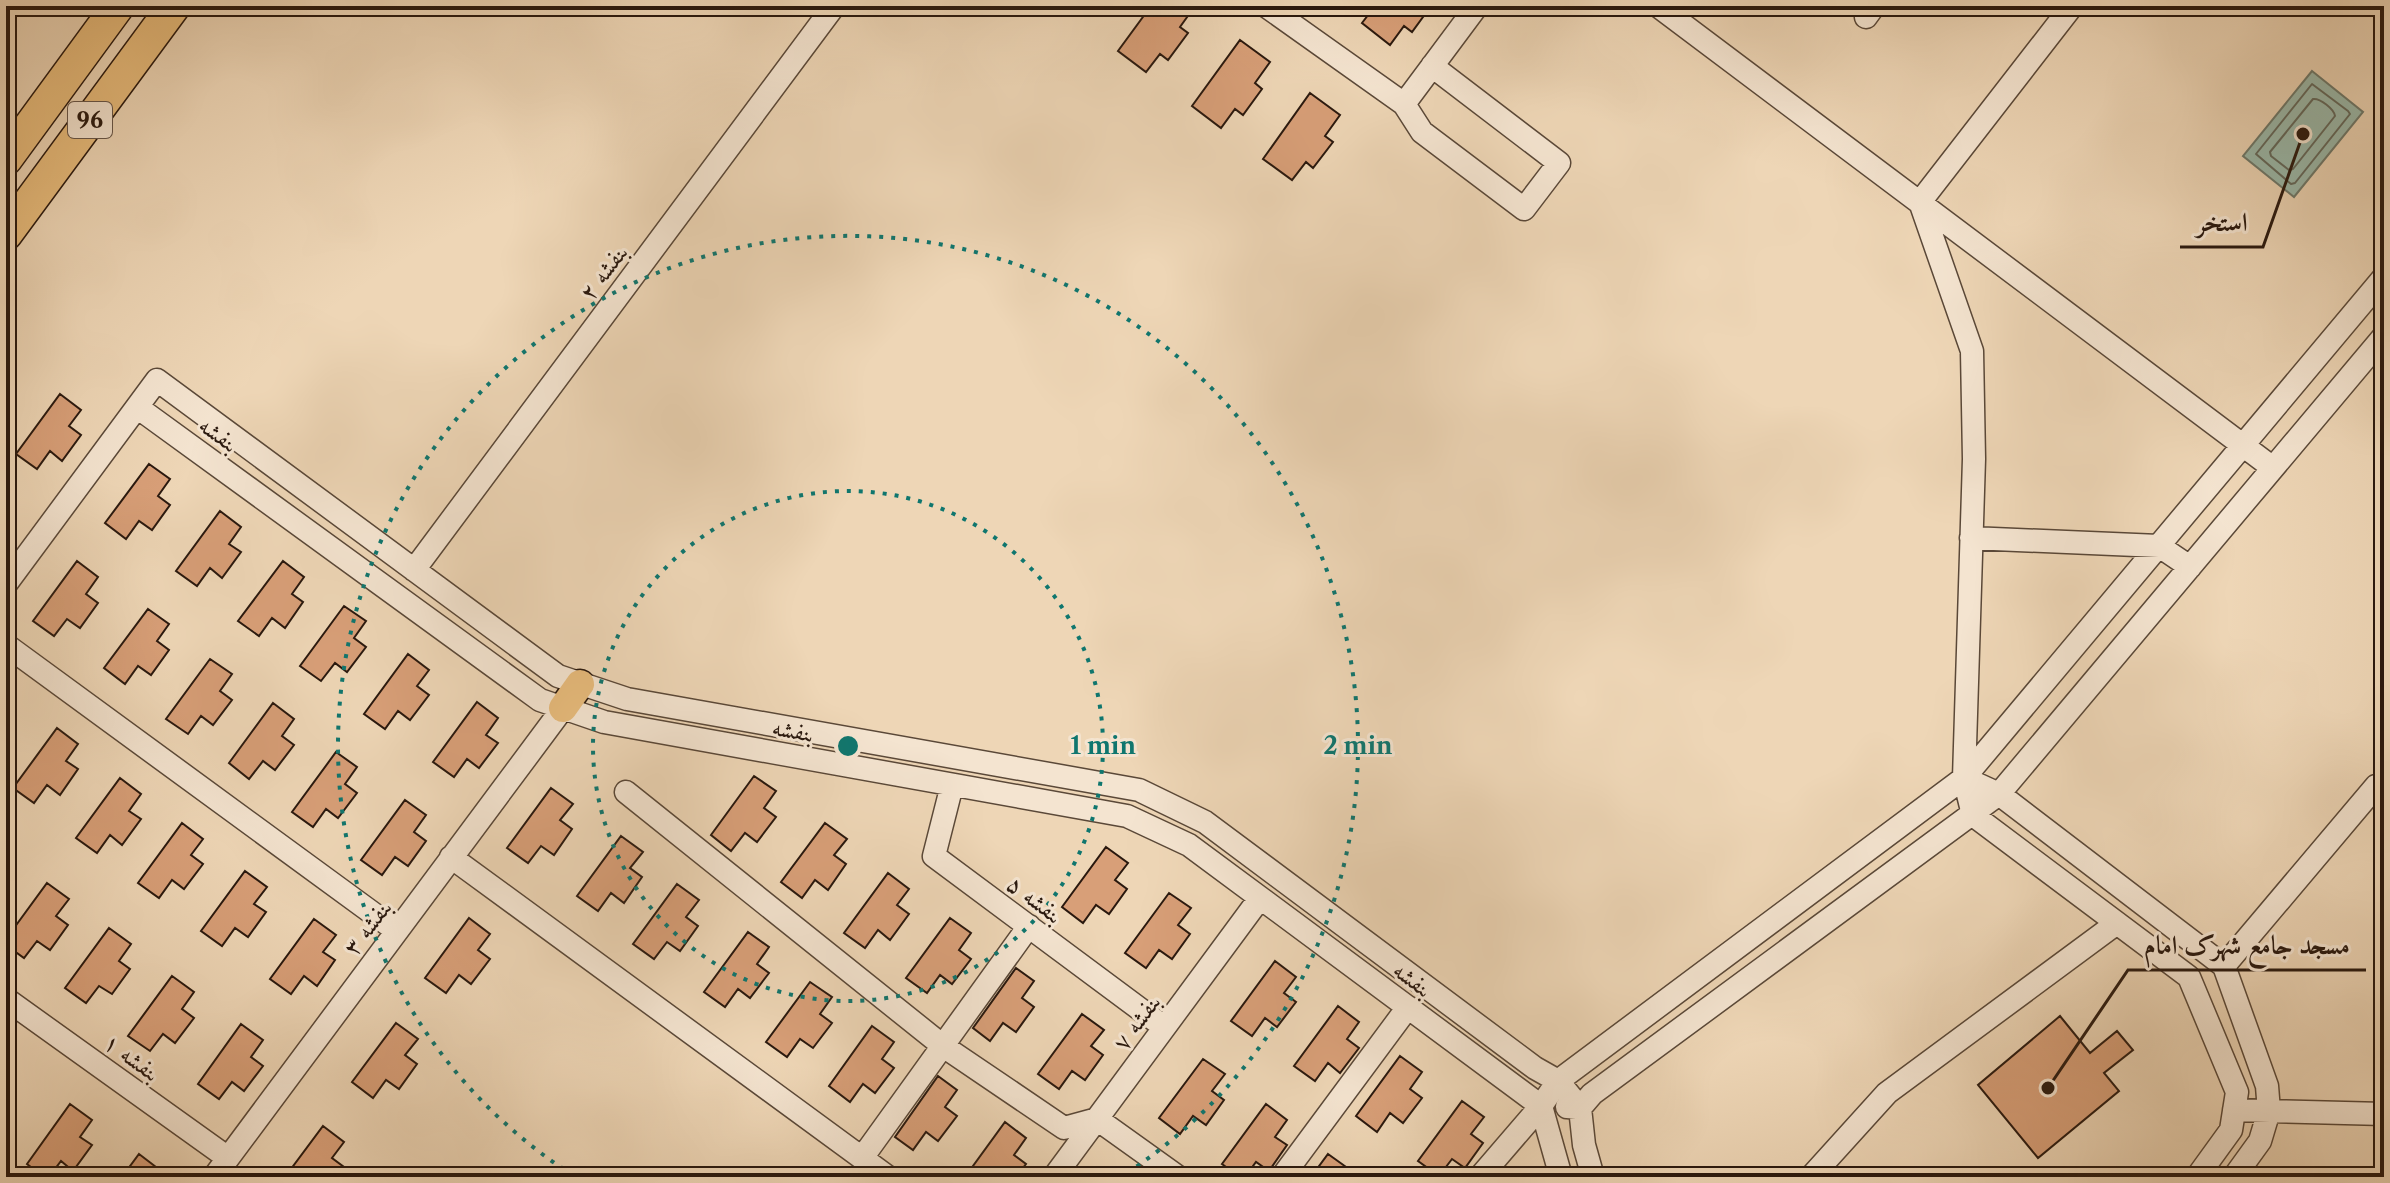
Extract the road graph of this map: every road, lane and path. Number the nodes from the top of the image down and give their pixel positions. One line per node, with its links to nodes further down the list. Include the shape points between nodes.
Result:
1 (118, 6): 10 (highway, 96)
2 (174, 6): 12 (highway, 96)
3 (834, 6): 23 (street, بنفشه ۲)
4 (1266, 6): 9 (street)
5 (1477, 6): 8 (street)
6 (1658, 6): 11 (street)
7 (2072, 6): 11 (street)
8 (1432, 66): 9 (street); 9 (street, via 1559,163 1524,209 1422,132)
9 (1404, 104)
10 (6, 159)
11 (1920, 202): 18 (street); 20 (street, via 1972,351)
12 (17, 211): 13 (highway, 96)
13 (6, 234)
14 (2384, 277): 15 (street)
15 (2355, 312): 16 (street); 18 (street)
16 (2384, 335): 19 (street)
17 (137, 407): 23 (street, بنفشه, via 157,380); 24 (street); 27 (street, بنفشه, via 540,700)
18 (2244, 444): 19 (street); 21 (street)
19 (2273, 468): 22 (street)
20 (1971, 538): 21 (street); 28 (street)
21 (2159, 546): 22 (street); 28 (street)
22 (2190, 567): 32 (street)
23 (414, 570): 26 (street, بنفشه, via 558,676)
24 (6, 584)
25 (6, 645): 38 (street)
26 (580, 684): 27 (main road); 46 (street, بنفشه, via 627,699 1139,790 1205,822)
27 (563, 708): 29 (street, بنفشه, via 604,722); 34 (street, بنفشه ۳)
28 (1964, 778): 32 (street); 33 (street); 39 (street)
29 (952, 785): 35 (street, بنفشه, via 1127,816 1189,845); 37 (street, بنفشه ۵, via 934,856)
30 (2376, 786): 41 (street)
31 (626, 792): 45 (street)
32 (1999, 794): 33 (street); 41 (street)
33 (1973, 815): 36 (street); 40 (street)
34 (451, 857): 38 (street, بنفشه ۳); 54 (street)
35 (1260, 898): 43 (street, بنفشه); 44 (street, بنفشه ۷)
36 (2117, 923): 49 (street, via 2189,977 2237,1092); 63 (street, via 1887,1093)
37 (1029, 926): 44 (street, بنفشه ۵); 45 (street)
38 (397, 931): 53 (street, بنفشه ۳)
39 (1752, 935): 40 (street); 46 (street)
40 (1772, 962): 48 (street)
41 (2224, 966): 50 (street, via 2267,1086)
42 (6, 999): 53 (street, بنفشه ۱)
43 (1408, 1007): 47 (street, بنفشه); 59 (street)
44 (1164, 1027): 52 (street, بنفشه ۷)
45 (943, 1046): 52 (street, via 1064,1128); 54 (street)
46 (1558, 1081): 47 (street); 48 (street, بنفشه)
47 (1541, 1106): 48 (street); 60 (street); 61 (street)
48 (1580, 1108): 62 (street)
49 (2234, 1110): 50 (street); 64 (street, via 2231,1130)
50 (2269, 1111): 51 (street); 65 (street, via 2260,1141)
51 (2384, 1114)
52 (1097, 1119): 57 (street, بنفشه ۷); 58 (street)
53 (228, 1158): 55 (street, بنفشه ۳)
54 (862, 1158): 56 (street)
55 (214, 1177)
56 (888, 1177)
57 (1054, 1177)
58 (1178, 1177)
59 (1282, 1177)
60 (1480, 1177)
61 (1561, 1177)
62 (1593, 1177)
63 (1811, 1177)
64 (2197, 1177)
65 (2234, 1177)

